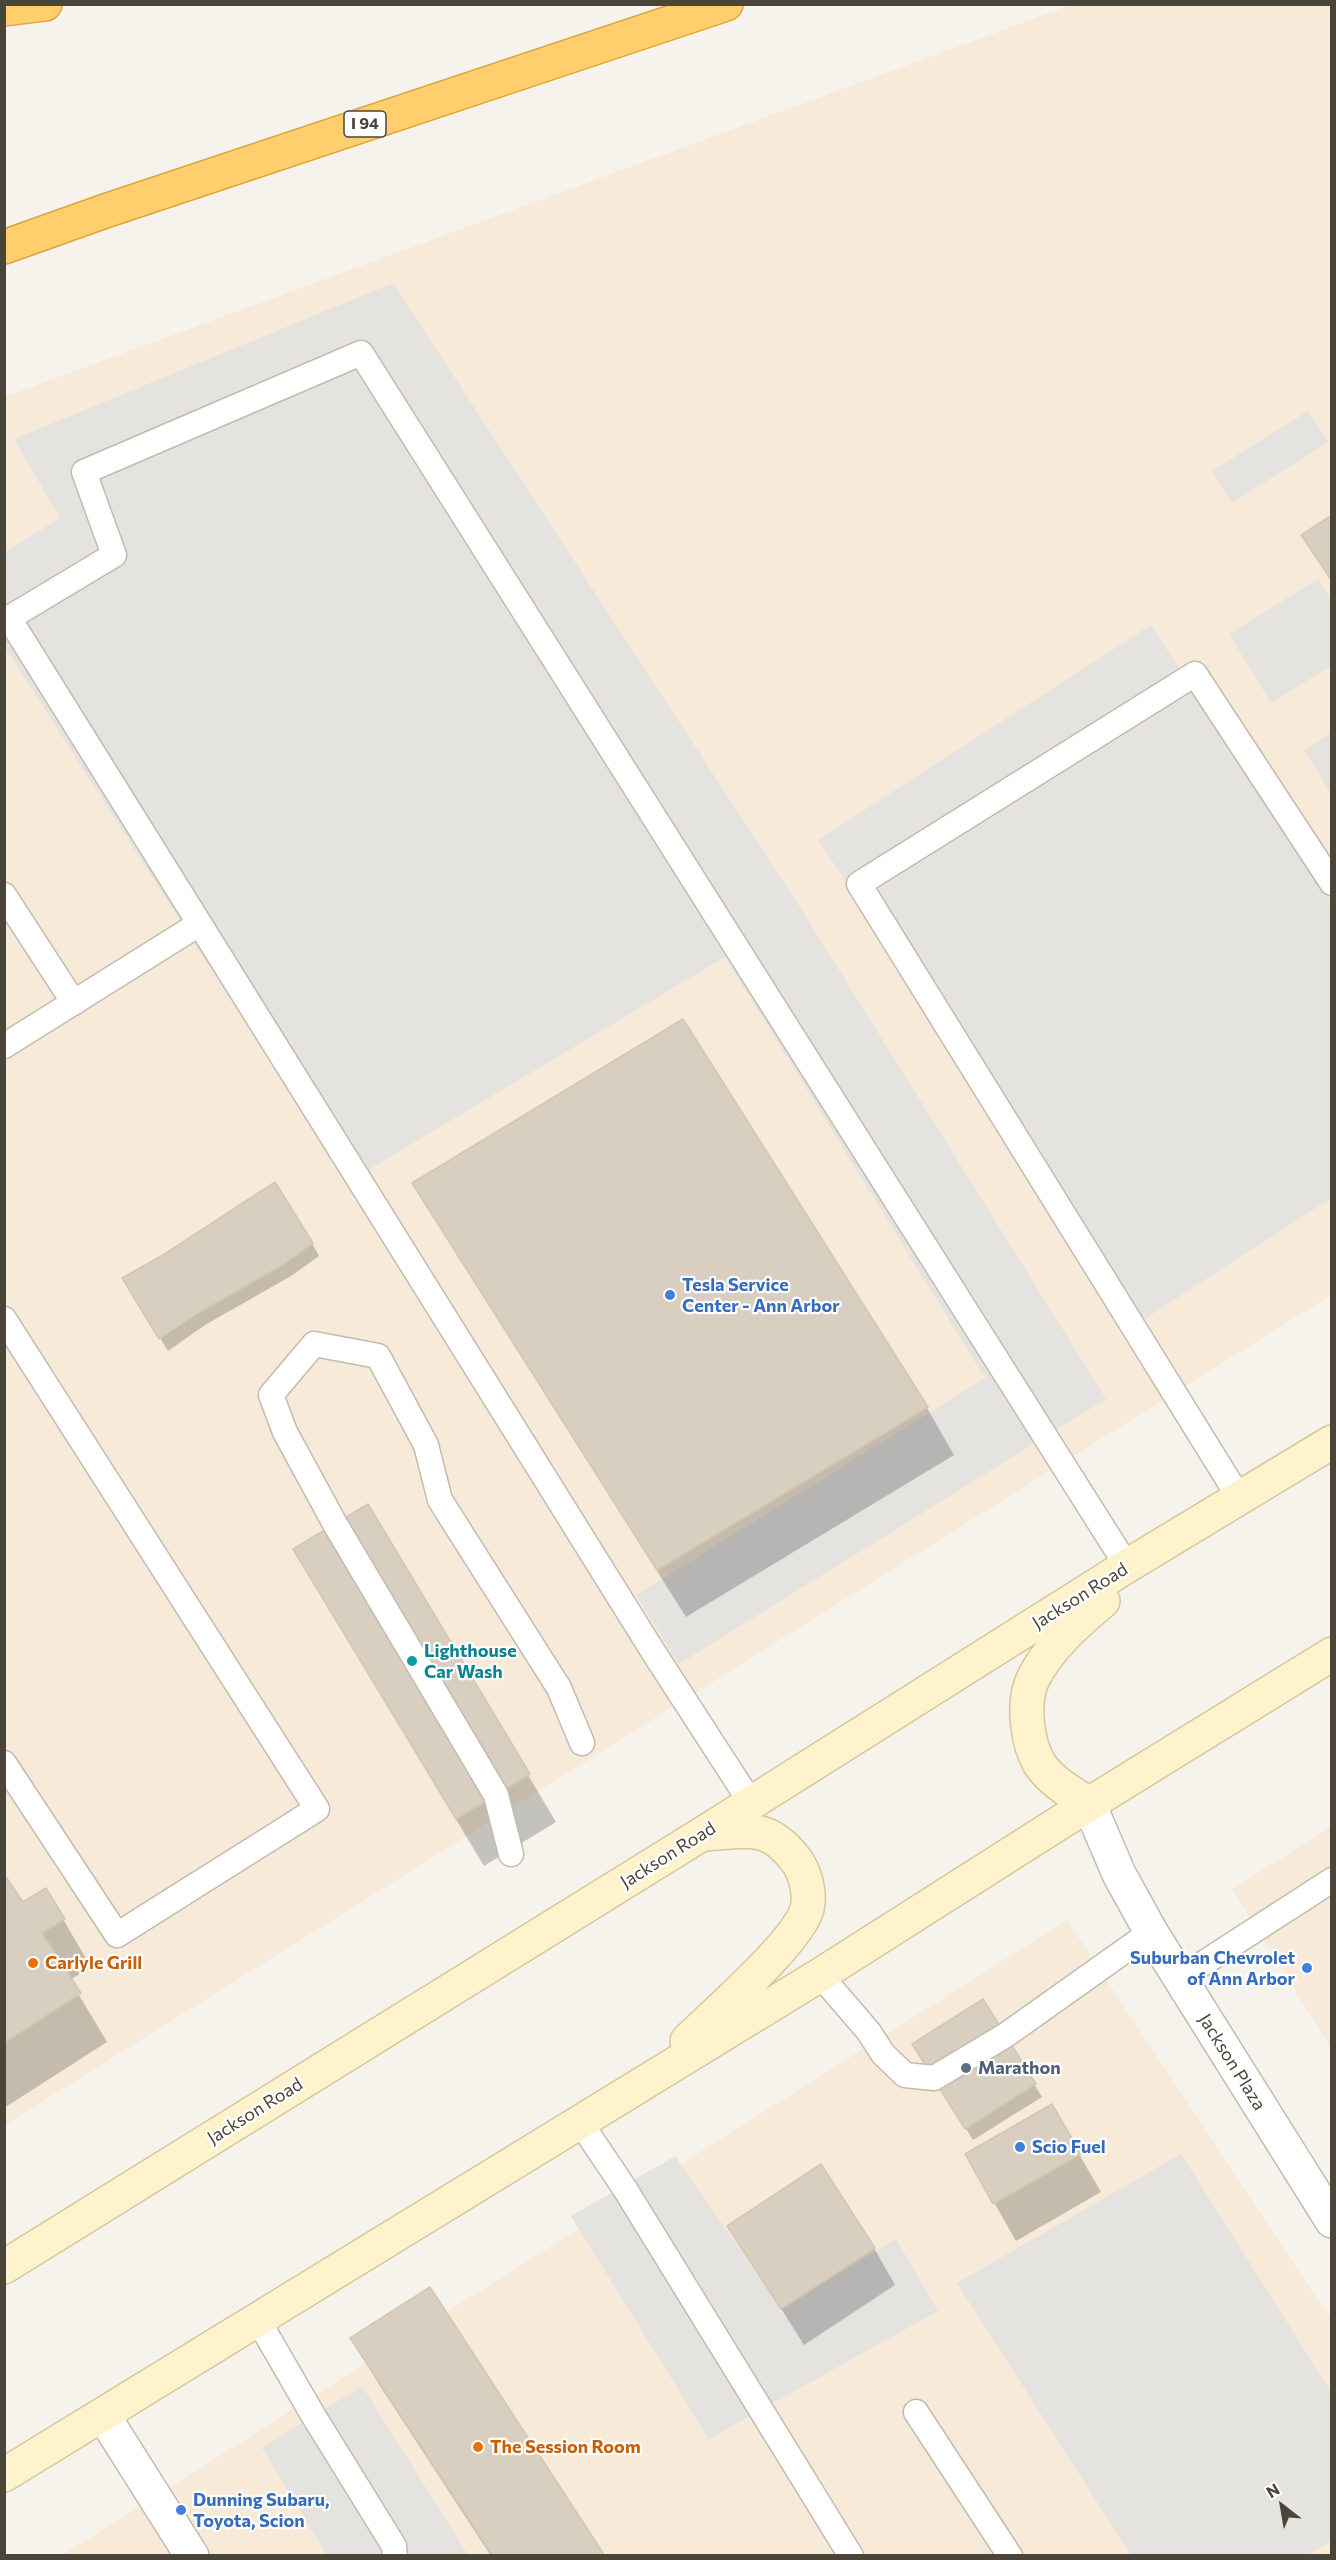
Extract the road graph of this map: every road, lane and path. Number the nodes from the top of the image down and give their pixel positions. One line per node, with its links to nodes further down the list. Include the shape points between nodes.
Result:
1 (45, 4): 3 (highway)
2 (726, 4): 4 (highway, I 94)
3 (4, 9)
4 (4, 247)
5 (1332, 883): 12 (lane, via 1196,674 859,884)
6 (4, 895): 8 (lane)
7 (199, 924): 8 (lane); 14 (lane, via 9,618 114,555 84,471 361,353); 18 (lane)
8 (74, 1003): 9 (lane)
9 (4, 1046)
10 (4, 1319): 17 (lane, via 317,1809 117,1935)
11 (1332, 1442): 12 (main road, Jackson Road)
12 (1240, 1499): 13 (main road, Jackson Road)
13 (1178, 1537): 14 (main road, Jackson Road); 19 (main road, via 1068,1630 1032,1680 1027,1732 1040,1764 1062,1786)
14 (1127, 1566): 18 (main road, Jackson Road)
15 (1332, 1654): 19 (main road)
16 (582, 1743): 21 (lane, via 559,1688 440,1500 426,1445 378,1356 314,1344 271,1395 285,1432 335,1524 496,1795)
17 (4, 1763)
18 (751, 1803): 20 (main road, Jackson Road)
19 (1089, 1804): 23 (street, Jackson Plaza, via 1119,1874); 24 (main road)
20 (702, 1834): 26 (main road, via 760,1830 787,1848 799,1864 807,1886 807,1908 791,1938); 29 (main road, Jackson Road)
21 (511, 1854)
22 (1332, 1880): 25 (lane)
23 (1151, 1932): 24 (lane, via 1006,2035 934,2079 905,2075 883,2054); 25 (street, Jackson Plaza)
24 (820, 1975): 26 (main road)
25 (1179, 1979): 28 (street, Jackson Plaza)
26 (645, 2082): 27 (main road)
27 (580, 2122): 30 (main road); 36 (lane)
28 (1332, 2221)
29 (4, 2267)
30 (258, 2320): 32 (main road); 35 (lane, via 394,2546)
31 (916, 2412): 37 (lane)
32 (103, 2415): 33 (main road); 34 (street)
33 (4, 2475)
34 (192, 2556)
35 (395, 2556)
36 (851, 2556)
37 (1010, 2556)

